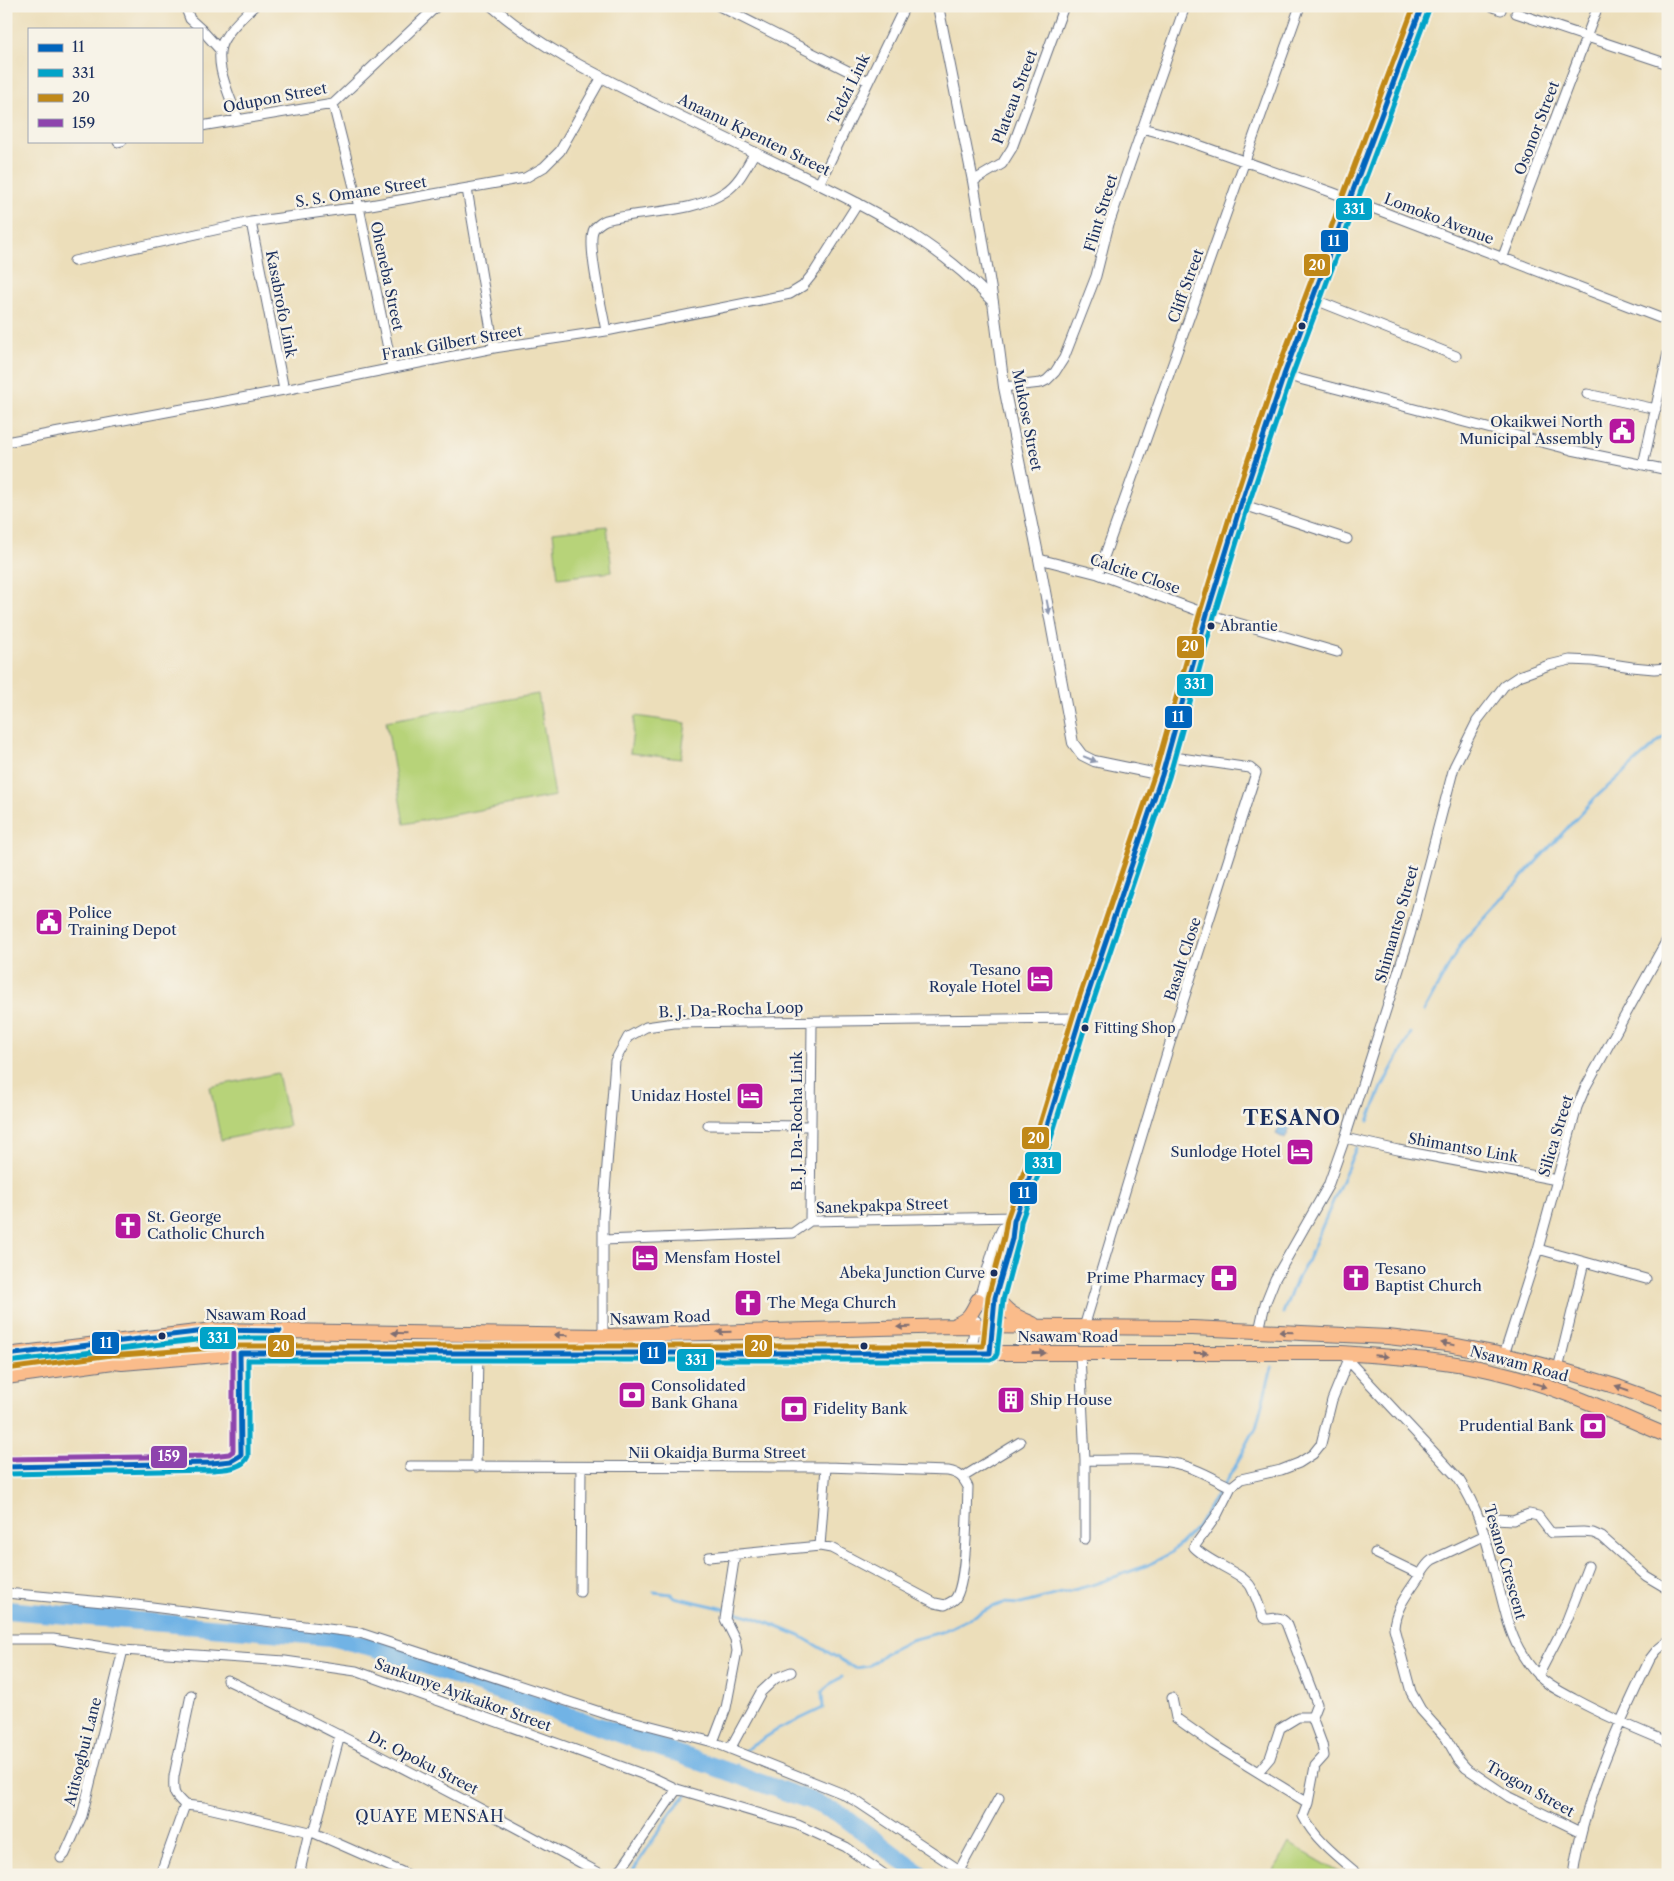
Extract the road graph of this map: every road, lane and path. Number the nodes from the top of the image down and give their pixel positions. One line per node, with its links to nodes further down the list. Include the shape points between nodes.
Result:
1 (185, 6): 16 (street, via 190,19)
2 (254, 6): 19 (street, via 224,39)
3 (437, 6): 23 (street, Odupon Street)
4 (492, 6): 21 (street, Anaanu Kpenten Street, via 541,42)
5 (719, 6): 22 (street)
6 (905, 6): 22 (street, Tedzi Link)
7 (938, 6): 29 (street, Mukose Street)
8 (1064, 6): 29 (street, Plateau Street, via 1012,148 1002,164)
9 (1185, 6): 26 (street, Flint Street)
10 (1300, 6): 28 (street, Cliff Street)
11 (1422, 6): 32 (street)
12 (1491, 6): 14 (street)
13 (1598, 6): 18 (street, Osonor Street)
14 (1501, 10)
15 (1516, 12): 18 (street)
16 (200, 28)
17 (202, 30): 19 (street)
18 (1586, 36): 20 (street); 36 (street, Osonor Street)
19 (220, 50): 24 (street, via 220,67)
20 (1668, 64)
21 (602, 78): 27 (street, Anaanu Kpenten Street); 31 (street, S. S. Omane Street, via 560,150 544,167 525,178)
22 (868, 81): 30 (street, Tedzi Link)
23 (333, 104): 24 (street, Odupon Street); 34 (street, Oheneba Street)
24 (238, 119): 25 (street, Odupon Street)
25 (202, 126)
26 (1142, 128): 28 (street, Lomoko Avenue); 47 (street, Flint Street, via 1096,276 1064,358 1055,372 1041,383)
27 (755, 152): 30 (street, Anaanu Kpenten Street); 41 (street, via 739,179 713,199 682,208 604,220 594,230 591,246)
28 (1245, 161): 32 (street, Lomoko Avenue); 57 (street, Cliff Street)
29 (973, 181): 39 (street, Mukose Street)
30 (819, 184): 33 (street, Anaanu Kpenten Street)
31 (467, 190): 34 (street, S. S. Omane Street); 42 (street)
32 (1349, 199): 36 (street, Lomoko Avenue); 38 (street)
33 (858, 203): 39 (street, Anaanu Kpenten Street, via 950,261); 41 (street, Frank Gilbert Street, via 815,271 803,286 790,294)
34 (359, 207): 35 (street, S. S. Omane Street); 45 (street, Oheneba Street)
35 (251, 222): 37 (street, S. S. Omane Street); 48 (street, Kasabrofo Link)
36 (1502, 259): 40 (street, Lomoko Avenue)
37 (74, 261)
38 (1314, 299): 44 (street); 46 (street)
39 (994, 302): 47 (street, Mukose Street)
40 (1668, 321)
41 (606, 331): 42 (street, Frank Gilbert Street)
42 (494, 348): 45 (street, Frank Gilbert Street)
43 (1668, 353): 50 (street)
44 (1456, 356)
45 (392, 368): 48 (street, Frank Gilbert Street)
46 (1284, 375): 52 (street, via 1572,450); 54 (street)
47 (1004, 387): 56 (street, Mukose Street)
48 (284, 390): 51 (street, Frank Gilbert Street)
49 (1586, 394): 50 (street)
50 (1656, 409): 52 (street)
51 (6, 442)
52 (1644, 465): 53 (street)
53 (1668, 470)
54 (1241, 504): 55 (street); 58 (street)
55 (1347, 540)
56 (1039, 559): 57 (street, Calcite Close); 62 (street, Mukose Street, one-way to 62, via 1073,743 1082,755 1094,761)
57 (1098, 574): 58 (street, Calcite Close)
58 (1207, 614): 59 (street, Calcite Close); 61 (street)
59 (1337, 652)
60 (1668, 668): 68 (street, Shimantso Street, via 1570,660 1549,665 1519,676 1504,686 1477,721 1454,767 1410,935)
61 (1167, 756): 62 (street); 82 (street, Basalt Close, via 1250,768 1256,773)
62 (1162, 776): 64 (street)
63 (1666, 944): 69 (street, Silica Street, via 1585,1088)
64 (1080, 1018): 65 (street, B. J. Da-Rocha Loop); 70 (street)
65 (812, 1022): 67 (street, B. J. Da-Rocha Link); 72 (street, B. J. Da-Rocha Loop, via 674,1024 646,1027 628,1037 615,1061)
66 (708, 1125): 67 (street)
67 (811, 1126): 71 (street, B. J. Da-Rocha Link)
68 (1345, 1138): 69 (street, Shimantso Link); 83 (street, Shimantso Street, via 1328,1186 1275,1279)
69 (1557, 1180): 73 (street, Silica Street)
70 (1015, 1219): 71 (street, Sanekpakpa Street); 76 (street); 77 (street, via 1004,1228 994,1245)
71 (810, 1221): 72 (street, Sanekpakpa Street, via 793,1233)
72 (603, 1240): 84 (street, B. J. Da-Rocha Loop)
73 (1538, 1249): 74 (street); 91 (street, Silica Street)
74 (1584, 1262): 75 (street); 93 (street)
75 (1646, 1279)
76 (996, 1297): 80 (street); 81 (highway, via 1012,1316)
77 (978, 1300): 78 (highway, via 972,1314); 79 (street)
78 (952, 1326): 79 (highway, Nsawam Road); 84 (highway, Nsawam Road, one-way to 84)
79 (975, 1326): 80 (highway, Nsawam Road); 85 (street)
80 (991, 1326): 81 (highway, Nsawam Road); 88 (street)
81 (1038, 1326): 82 (highway, Nsawam Road)
82 (1084, 1327): 83 (highway, Nsawam Road)
83 (1259, 1331): 91 (highway, Nsawam Road, one-way to 83, via 1388,1337)
84 (604, 1336): 90 (highway, Nsawam Road, one-way to 90, via 213,1330)
85 (971, 1352): 87 (highway, Nsawam Road); 88 (highway, Nsawam Road)
86 (240, 1353): 87 (highway, Nsawam Road); 94 (highway, Nsawam Road, via 114,1362); 100 (street, via 241,1455 231,1461)
87 (478, 1353): 101 (street)
88 (990, 1353): 89 (highway, Nsawam Road, one-way to 89)
89 (1080, 1354): 92 (highway, Nsawam Road, one-way to 92); 98 (street)
90 (6, 1355)
91 (1504, 1355): 93 (highway, Nsawam Road)
92 (1345, 1357): 96 (highway, Nsawam Road, one-way to 96, via 1449,1362 1494,1371 1572,1395); 105 (street, via 1321,1444 1299,1463 1241,1479); 106 (street, Tesano Crescent, via 1458,1478 1476,1506)
93 (1558, 1369): 95 (highway, Nsawam Road, one-way to 93)
94 (6, 1377)
95 (1668, 1405)
96 (1668, 1436)
97 (1020, 1442): 104 (street)
98 (1085, 1460): 105 (street, via 1177,1464 1193,1468); 108 (street)
99 (410, 1466): 101 (street, Nii Okaidja Burma Street)
100 (6, 1467)
101 (476, 1467): 102 (street, Nii Okaidja Burma Street)
102 (581, 1467): 103 (street, Nii Okaidja Burma Street); 116 (street)
103 (826, 1467): 104 (street, Nii Okaidja Burma Street, via 948,1471); 109 (street)
104 (960, 1475): 109 (street, via 968,1487 965,1555 960,1589 954,1600 945,1605 935,1603 831,1548)
105 (1231, 1487): 126 (street, via 1217,1515 1194,1547 1251,1586 1263,1617 1282,1618 1286,1623 1316,1704)
106 (1481, 1521): 107 (street, Tesano Crescent); 115 (street, via 1513,1520 1529,1514 1538,1516 1551,1533 1593,1533 1602,1537 1646,1576)
107 (1485, 1536): 114 (street, Trogon Street, via 1439,1555 1426,1564); 122 (street, Tesano Crescent, via 1510,1629)
108 (1084, 1539)
109 (820, 1546): 111 (street)
110 (1375, 1553): 114 (street)
111 (735, 1554): 112 (street); 129 (street, via 725,1619 737,1651 726,1708)
112 (709, 1557)
113 (1588, 1566): 122 (street, via 1568,1620)
114 (1420, 1575): 138 (street, Trogon Street, via 1406,1594 1394,1620 1394,1628 1411,1692 1421,1710 1446,1738 1458,1759 1476,1776 1509,1797)
115 (1668, 1589)
116 (580, 1592)
117 (6, 1593): 129 (street, via 136,1605 360,1633 609,1715)
118 (6, 1639): 120 (street, Sankunye Ayikaikor Street, via 53,1639)
119 (1668, 1642): 127 (street, via 1650,1659)
120 (123, 1650): 133 (street, Sankunye Ayikaikor Street, via 285,1661 356,1671); 139 (street, Atitsogbui Lane, via 82,1816)
121 (790, 1672): 131 (street, via 776,1678 761,1692)
122 (1538, 1676): 127 (street, Tesano Crescent, via 1557,1690)
123 (227, 1680): 128 (street, Dr. Opoku Street)
124 (191, 1695): 136 (street, via 173,1789 174,1795)
125 (1172, 1698): 132 (street, via 1176,1718)
126 (1312, 1717): 132 (street, via 1298,1717 1280,1728 1270,1758); 135 (street, via 1324,1756 1315,1766)
127 (1619, 1723): 130 (street, Tesano Crescent); 138 (street)
128 (340, 1736): 137 (street); 144 (street, Dr. Opoku Street)
129 (713, 1742): 131 (street)
130 (1668, 1742)
131 (730, 1749): 140 (street, via 841,1793)
132 (1258, 1772): 135 (street)
133 (677, 1789): 145 (street); 146 (street, Sankunye Ayikaikor Street, via 798,1825 846,1848)
134 (999, 1798): 140 (street)
135 (1308, 1803): 147 (street, via 1303,1816 1309,1828)
136 (185, 1805): 137 (street); 141 (street)
137 (312, 1832): 142 (street); 143 (street)
138 (1581, 1832): 148 (street)
139 (61, 1858)
140 (963, 1872)
141 (160, 1875)
142 (299, 1875)
143 (409, 1875)
144 (603, 1875)
145 (617, 1875)
146 (885, 1875)
147 (1359, 1875)
148 (1573, 1875)

